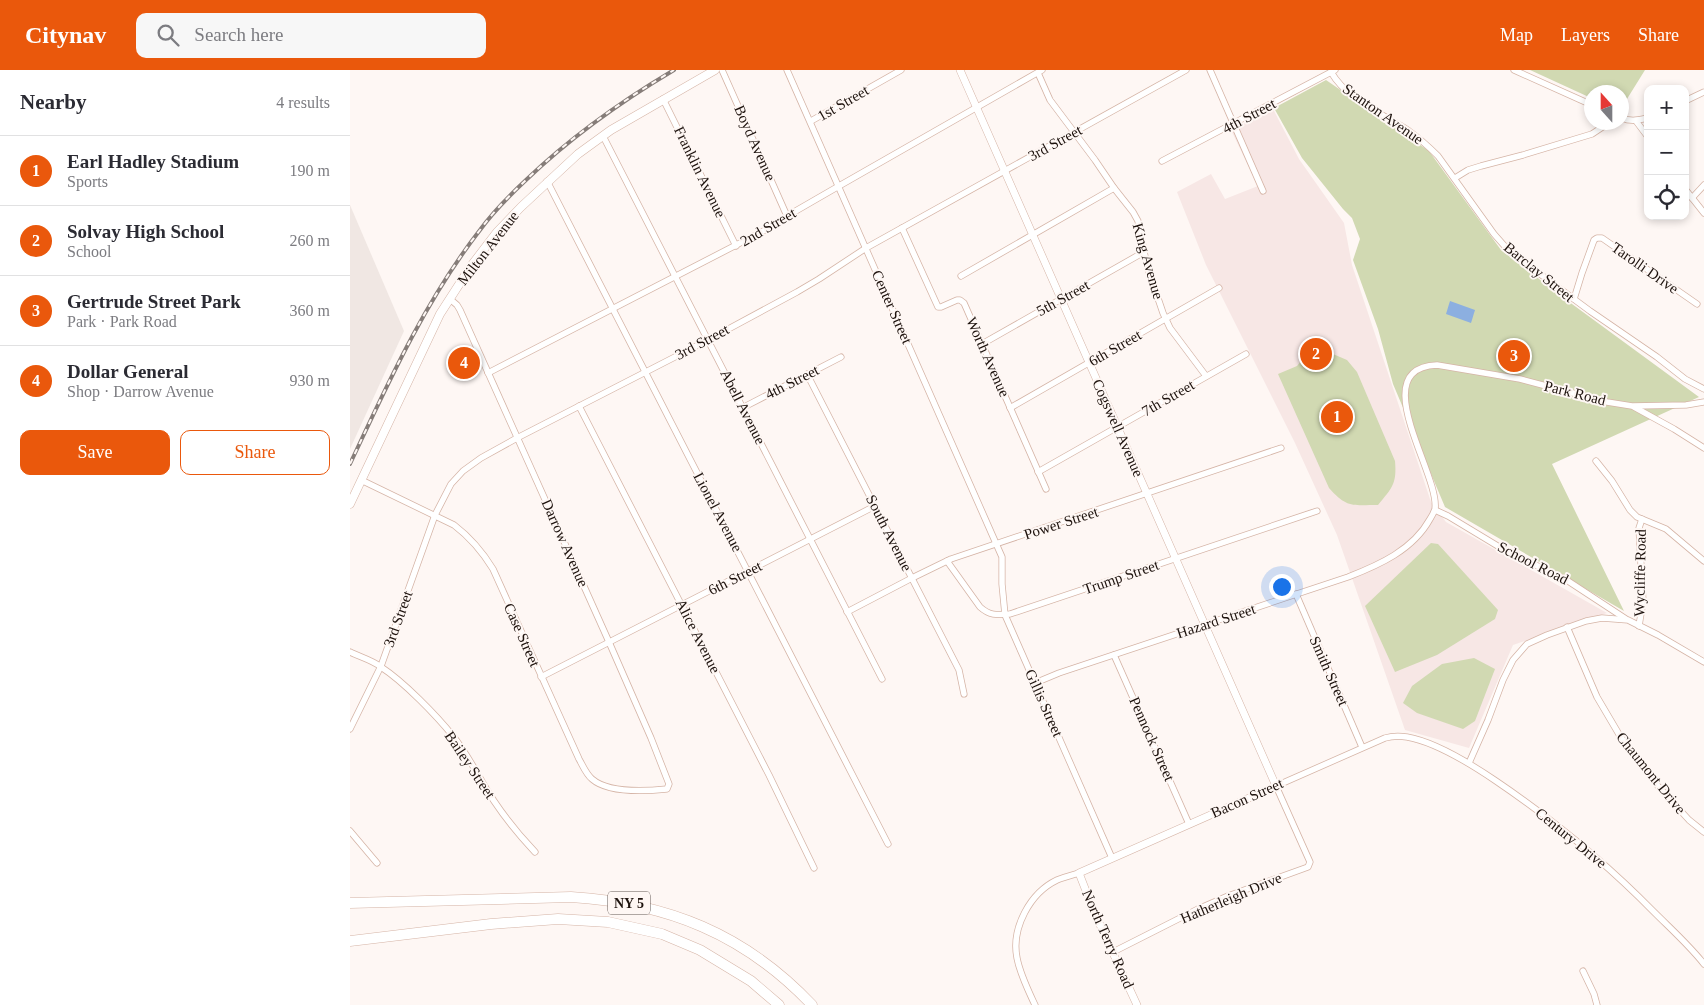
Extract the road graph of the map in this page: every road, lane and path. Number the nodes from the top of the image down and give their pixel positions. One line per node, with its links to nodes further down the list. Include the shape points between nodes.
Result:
1 (715, 70): 13 (main road, Milton Avenue)
2 (722, 70): 36 (street, Boyd Avenue)
3 (787, 70): 19 (street, Center Street)
4 (901, 70): 19 (street, 1st Street)
5 (960, 70): 15 (street, Cogswell Avenue)
6 (1186, 70): 22 (street, 3rd Street)
7 (1210, 70): 20 (street)
8 (1514, 70): 14 (street)
9 (1040, 71): 15 (street, 2nd Street); 22 (street, King Avenue, via 1050,100)
10 (1333, 71): 20 (street, 4th Street); 27 (street, Stanton Avenue, via 1337,82 1351,95 1427,145)
11 (1704, 92): 12 (street)
12 (1689, 98)
13 (663, 99): 24 (main road, Milton Avenue); 39 (street, Franklin Avenue)
14 (1584, 101)
15 (977, 107): 26 (street, Cogswell Avenue); 30 (street, 2nd Street)
16 (1644, 119): 18 (street)
17 (1629, 121): 18 (street)
18 (1636, 121): 23 (street)
19 (811, 122): 30 (street, Center Street)
20 (1234, 124): 25 (street, 4th Street); 32 (street)
21 (1598, 130): 27 (street, via 1468,170)
22 (1075, 132): 26 (street, 3rd Street); 31 (street, King Avenue)
23 (1644, 132)
24 (603, 136): 28 (main road, Milton Avenue); 43 (street, Abell Avenue)
25 (1162, 161)
26 (1004, 170): 37 (street, 3rd Street); 38 (street, Cogswell Avenue)
27 (1455, 178): 47 (street, Barclay Street, via 1509,251)
28 (547, 181): 45 (main road, Milton Avenue, via 497,232); 49 (street, Lionel Avenue)
29 (1704, 185): 34 (street)
30 (839, 186): 36 (street, 2nd Street); 40 (street, Center Street)
31 (1114, 188): 38 (street); 41 (street, King Avenue, via 1138,221)
32 (1263, 191)
33 (1689, 194): 34 (street)
34 (1692, 198): 35 (street)
35 (1704, 213)
36 (787, 216): 39 (street, 2nd Street)
37 (902, 228): 40 (street, 3rd Street); 52 (street, Worth Avenue, via 938,306 960,300 964,303)
38 (1032, 234): 42 (street); 46 (street, Cogswell Avenue)
39 (736, 246): 43 (street, 2nd Street)
40 (866, 248): 51 (street, 3rd Street, via 819,279); 82 (street, Center Street)
41 (1144, 252): 46 (street, 5th Street); 50 (street, King Avenue)
42 (961, 276)
43 (676, 277): 49 (street, 2nd Street); 51 (street, Abell Avenue)
44 (1219, 288): 50 (street, 6th Street)
45 (450, 299): 57 (street, Darrow Avenue, via 460,310); 72 (main road, Milton Avenue)
46 (1061, 299): 52 (street, 5th Street); 55 (street, Cogswell Avenue)
47 (1574, 300): 48 (street, Tarolli Drive, via 1594,240 1602,238); 60 (street, Barclay Street)
48 (1697, 304)
49 (613, 308): 56 (street, Lionel Avenue); 57 (street, 2nd Street)
50 (1166, 319): 55 (street, 6th Street); 59 (street, King Avenue)
51 (708, 340): 56 (street, 3rd Street); 64 (street, Abell Avenue)
52 (982, 344): 65 (street, Worth Avenue)
53 (1246, 354): 59 (street, 7th Street)
54 (840, 357): 58 (street, 4th Street)
55 (1089, 363): 65 (street, 6th Street); 66 (street, Cogswell Avenue)
56 (645, 372): 62 (street, 3rd Street); 86 (street, Lionel Avenue)
57 (488, 373): 67 (street, Darrow Avenue)
58 (807, 374): 64 (street, 4th Street); 76 (street, South Avenue)
59 (1206, 376): 66 (street, 7th Street)
60 (1704, 389)
61 (1704, 402): 63 (street, Park Road)
62 (579, 406): 67 (street, 3rd Street); 89 (street, Alice Avenue)
63 (1632, 406): 69 (street); 77 (street, Park Road, via 1520,379 1437,365 1424,367 1406,384 1405,401 1433,492)
64 (744, 407): 81 (street, Abell Avenue)
65 (1010, 408): 71 (street, Worth Avenue)
66 (1118, 426): 71 (street, 7th Street); 74 (street, Cogswell Avenue)
67 (518, 438): 79 (street, 3rd Street, via 463,471 451,484); 96 (street, Darrow Avenue)
68 (1281, 448): 74 (street, Power Street)
69 (1704, 448)
70 (1596, 461): 80 (street, Wycliffe Road, via 1630,510)
71 (1038, 472): 73 (street, Worth Avenue)
72 (361, 480): 75 (main road, Milton Avenue); 79 (street, Case Street)
73 (1046, 489)
74 (1147, 494): 82 (street, Power Street); 83 (street, Cogswell Avenue)
75 (350, 504)
76 (875, 506): 81 (street, 6th Street); 87 (street, South Avenue)
77 (1435, 510): 88 (street, Hazard Street, via 1425,529 1400,552 1368,569); 92 (street, School Road, via 1565,579)
78 (1317, 511): 83 (street, Trump Street)
79 (435, 515): 100 (street, 3rd Street); 101 (street, Case Street, via 468,535 481,549)
80 (1642, 519): 85 (street, Wycliffe Road, via 1666,528); 94 (street, Wycliffe Road, via 1639,528 1643,601)
81 (810, 539): 86 (street, 6th Street); 90 (street, Abell Avenue)
82 (997, 544): 84 (street, Power Street); 91 (street, Gillis Street, via 1002,557)
83 (1176, 558): 91 (street, Trump Street); 93 (street, Cogswell Avenue)
84 (946, 561): 87 (street, Power Street); 91 (street, Trump Street, via 980,607 987,613)
85 (1704, 561)
86 (748, 571): 89 (street, 6th Street); 114 (street, Lionel Avenue)
87 (912, 578): 90 (street, Power Street); 104 (street, South Avenue, via 959,670)
88 (1296, 594): 93 (street, Hazard Street); 107 (street, Smith Street)
89 (682, 605): 96 (street, 6th Street); 118 (street, Alice Avenue)
90 (847, 612): 102 (street, Abell Avenue)
91 (1005, 614): 103 (street, Gillis Street)
92 (1628, 620): 94 (street, School Road); 95 (street, via 1602,618)
93 (1205, 624): 98 (street, Hazard Street); 109 (street, Cogswell Avenue)
94 (1639, 626): 99 (street, School Road)
95 (1567, 627): 108 (street, via 1527,644 1513,660); 113 (street, Chaumont Drive, via 1597,697 1620,736 1657,785)
96 (610, 642): 101 (street, 6th Street); 110 (street, Darrow Avenue, via 669,784)
97 (350, 652): 100 (street, Bailey Street)
98 (1114, 655): 103 (street, Hazard Street); 111 (street, Pennock Street)
99 (1704, 662)
100 (381, 666): 105 (street, 3rd Street); 115 (street, Bailey Street, via 418,698 453,736 494,801)
101 (541, 677): 110 (street, Case Street, via 586,773 593,780 617,789)
102 (882, 678)
103 (1035, 683): 116 (street, Gillis Street)
104 (964, 694)
105 (350, 729)
106 (1418, 740): 107 (street, Bacon Street, via 1394,736); 108 (street, Century Drive)
107 (1362, 747): 109 (street, Bacon Street)
108 (1469, 764): 123 (street, Century Drive, via 1520,797 1620,879)
109 (1276, 786): 111 (street, Bacon Street); 122 (street, Hatherleigh Drive, via 1310,862 1308,867 1198,909)
110 (664, 790)
111 (1190, 824): 116 (street, Bacon Street)
112 (350, 831): 117 (street)
113 (1704, 832)
114 (888, 844)
115 (535, 852)
116 (1112, 858): 119 (street, Bacon Street)
117 (377, 863)
118 (814, 868)
119 (1079, 873): 122 (street, North Terry Road); 127 (street, via 1044,888 1020,923 1017,959)
120 (350, 903): 126 (highway, NY 5, via 571,897 632,904 686,919 733,941 776,970)
121 (350, 941): 125 (highway, NY 5, via 549,920 608,922 662,934 700,950 751,981)
122 (1113, 952): 128 (street, North Terry Road)
123 (1704, 964)
124 (1583, 971): 129 (street)
125 (779, 1005)
126 (812, 1005)
127 (1035, 1005)
128 (1137, 1005)
129 (1598, 1005)

